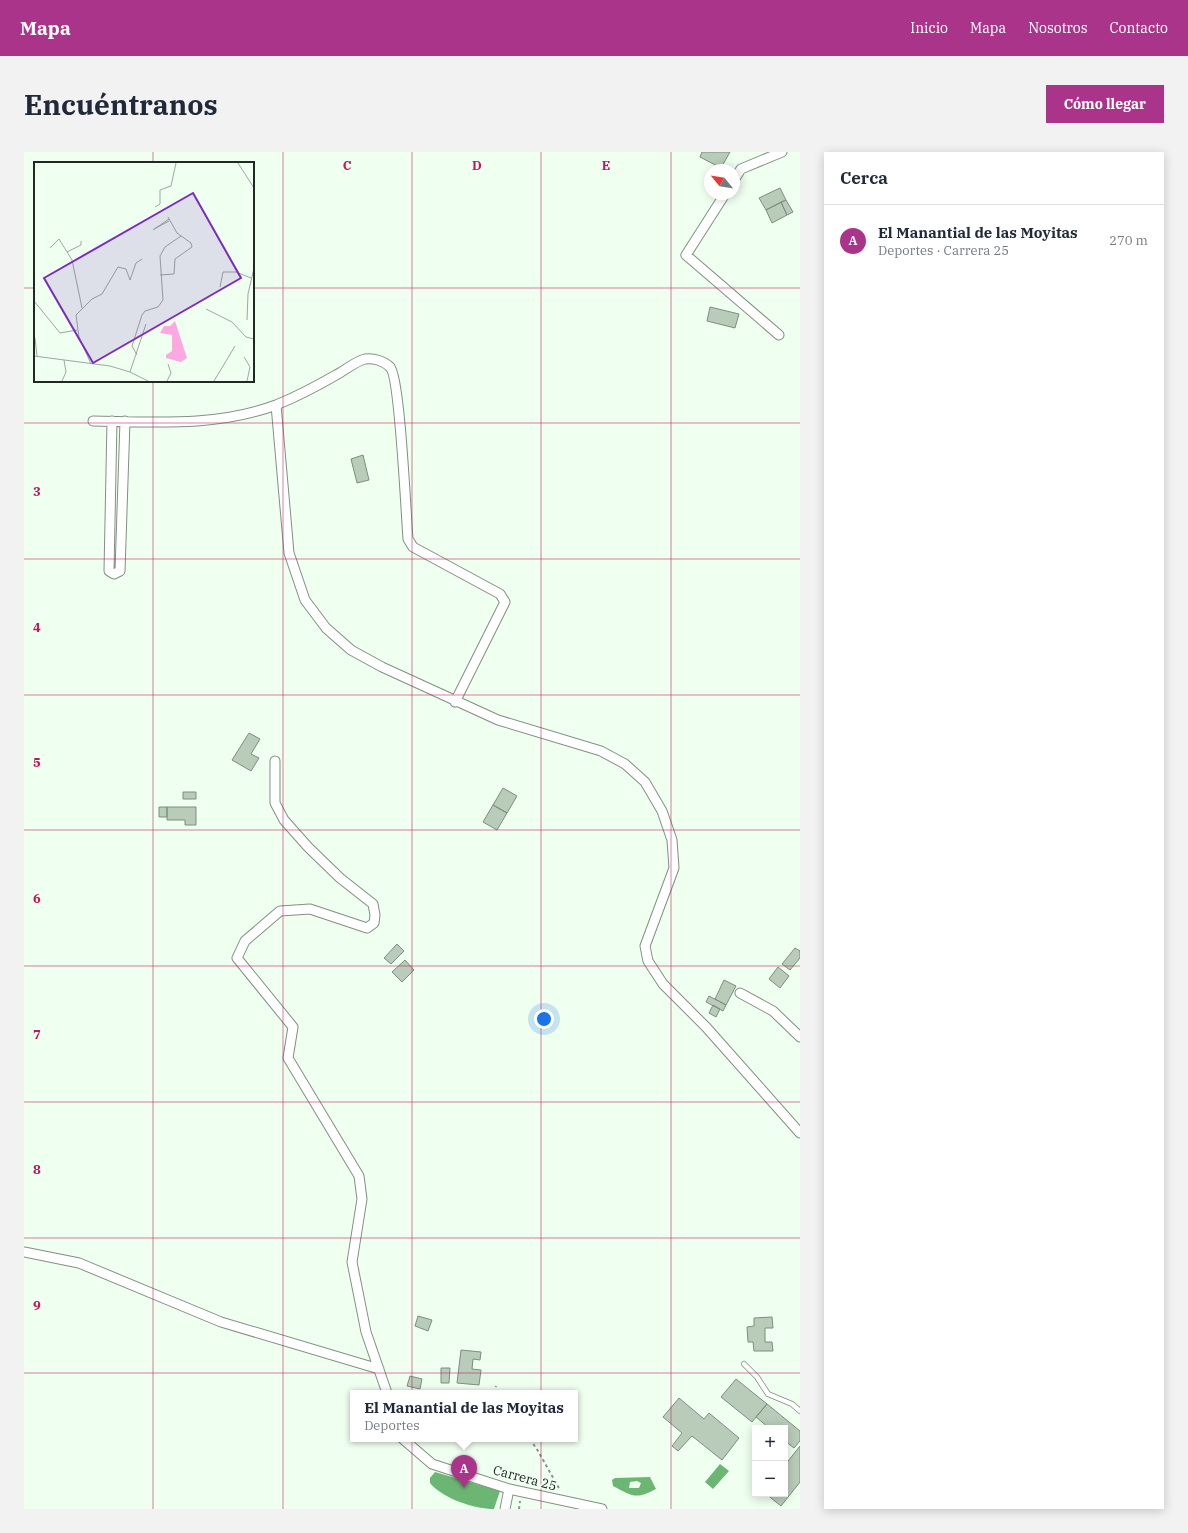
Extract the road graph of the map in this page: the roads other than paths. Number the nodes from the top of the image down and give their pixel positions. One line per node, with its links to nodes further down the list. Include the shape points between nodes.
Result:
1 (782, 152): 2 (street)
2 (740, 171)
3 (721, 200): 4 (street, via 686,255)
4 (779, 335)
5 (276, 404): 8 (street, via 239,416 201,422); 9 (street, via 290,553 305,600 326,628 351,650); 9 (street, via 364,360 378,360 391,368 396,380 408,539 413,547 500,594 505,602)
6 (93, 421): 7 (street)
7 (112, 421): 8 (street); 8 (street, via 109,571 114,574 120,572)
8 (125, 422)
9 (455, 702): 13 (street, via 498,720 601,751 625,764 645,782 662,811 672,840 674,868 645,946 648,961 663,984 706,1027)
10 (275, 761): 16 (street, via 275,803 284,820 340,878 373,904 375,915 374,923 367,928 310,909 280,911 244,941 237,958 293,1027 288,1058 359,1176 362,1199 352,1262 366,1332)
11 (740, 993): 12 (street, via 773,1011)
12 (800, 1037)
13 (800, 1133)
14 (24, 1252): 16 (street, via 79,1263 221,1322)
15 (744, 1364): 18 (lane, via 757,1377 768,1394)
16 (379, 1369): 17 (street)
17 (386, 1390)
18 (800, 1410)
19 (406, 1442): 20 (street, Carrera 25, via 432,1464)
20 (510, 1489): 21 (street); 22 (street, Carrera 25)
21 (505, 1509)
22 (602, 1509)

